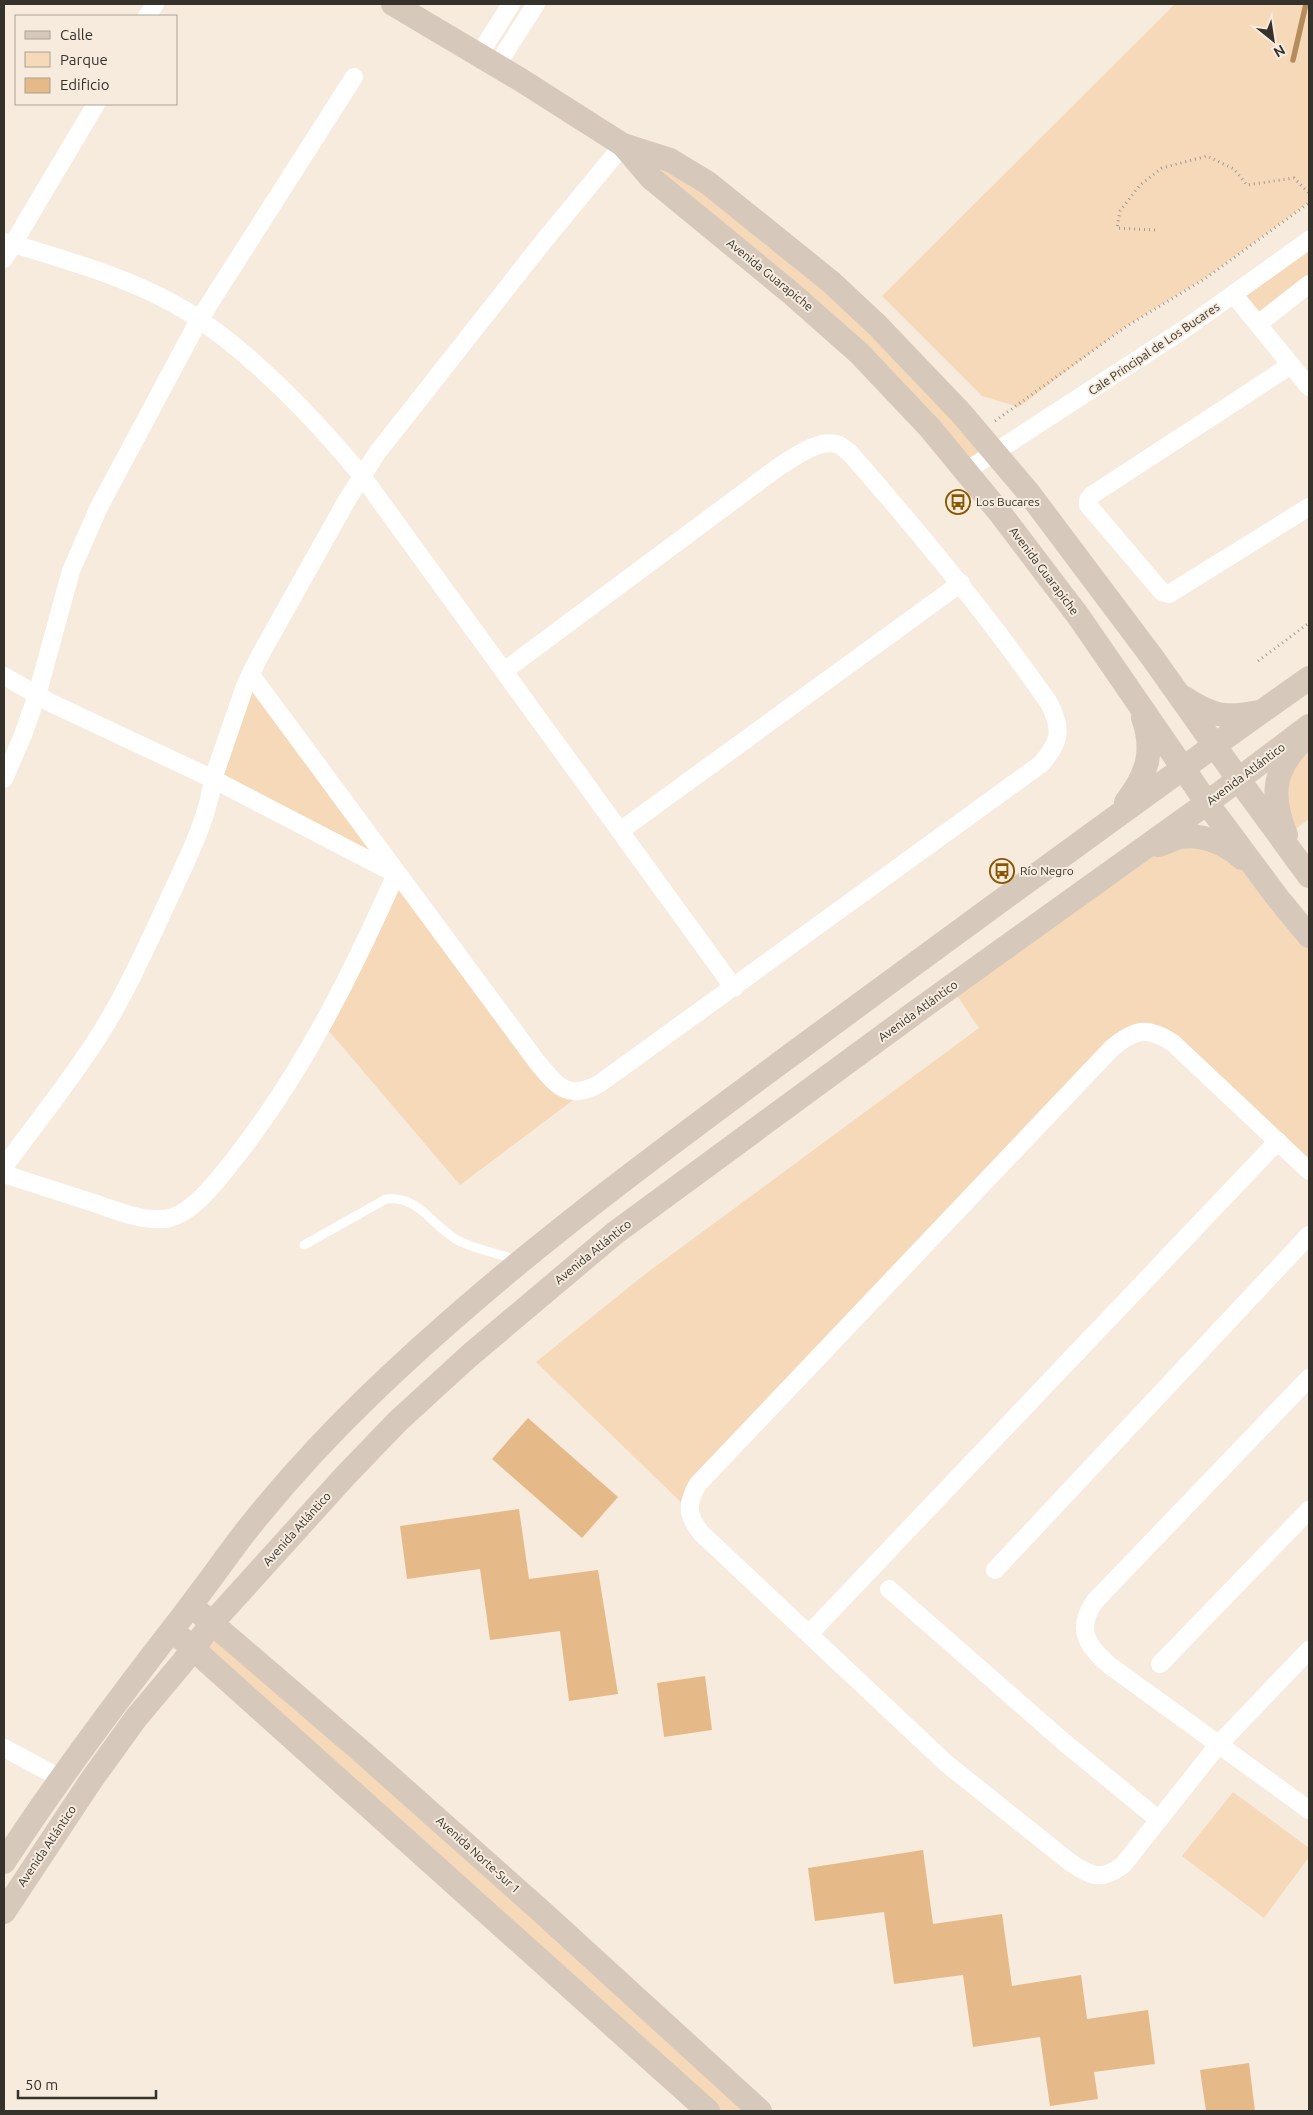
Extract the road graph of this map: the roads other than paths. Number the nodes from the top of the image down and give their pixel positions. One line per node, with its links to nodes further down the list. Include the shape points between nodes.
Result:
1 (154, 4): 5 (street)
2 (393, 4): 6 (main road, Avenida Guarapiche)
3 (511, 4): 6 (street)
4 (536, 4): 6 (street)
5 (148, 15)
6 (488, 60): 9 (main road, Avenida Guarapiche)
7 (354, 77): 14 (street)
8 (95, 105): 11 (street)
9 (624, 145): 18 (main road, Avenida Guarapiche, via 670,160 708,183 823,276 904,353); 19 (main road, Avenida Guarapiche, via 652,178 798,298 859,353); 20 (street, via 406,413)
10 (1309, 240): 13 (street, Cale Principal de Los Bucares)
11 (7, 248): 14 (street, via 102,271 151,292)
12 (1309, 284): 15 (street)
13 (1234, 295): 15 (street); 18 (street, Cale Principal de Los Bucares)
14 (199, 320): 20 (street, via 223,337 302,409); 28 (street, via 95,514 71,571)
15 (1258, 324): 16 (street)
16 (1291, 365): 17 (street); 21 (street, via 1092,495 1088,504 1162,592 1169,594)
17 (1309, 387)
18 (994, 452): 19 (street, Cale Principal de Los Bucares); 27 (main road, Avenida Guarapiche, via 1028,492)
19 (966, 471): 29 (main road, Avenida Guarapiche, via 1079,617)
20 (362, 476): 23 (street); 24 (street)
21 (1309, 507)
22 (961, 583): 23 (street, via 849,452 829,443 798,455 777,468); 40 (street); 46 (street, via 1056,715 1058,739 1052,751 1041,764)
23 (504, 671): 40 (street)
24 (250, 675): 36 (street); 44 (street)
25 (4, 676): 28 (street)
26 (1309, 678): 30 (main road)
27 (1178, 694): 30 (main road, via 1204,710 1220,715); 33 (main road, Avenida Guarapiche)
28 (37, 695): 35 (street); 36 (street)
29 (1139, 704): 34 (main road, Avenida Guarapiche); 39 (main road, via 1149,734 1145,772 1138,786)
30 (1261, 712): 33 (main road)
31 (1309, 726): 37 (main road, Avenida Atlántico)
32 (1309, 733): 42 (main road, via 1283,763 1277,777 1276,799 1280,820)
33 (1214, 745): 34 (main road); 37 (main road, Avenida Guarapiche)
34 (1182, 767): 38 (main road, Avenida Guarapiche); 39 (main road)
35 (4, 779)
36 (214, 779): 44 (street); 48 (street, via 202,822 182,871 120,998 72,1075)
37 (1238, 780): 38 (main road, Avenida Atlántico); 42 (main road, Avenida Guarapiche)
38 (1206, 803): 41 (main road, Avenida Atlántico); 43 (main road, Avenida Guarapiche)
39 (1104, 824): 53 (main road, via 660,1152)
40 (620, 831): 46 (street)
41 (1131, 857): 43 (main road, via 1181,837 1197,836 1230,849); 59 (main road, Avenida Atlántico, via 615,1233 533,1300 398,1421)
42 (1303, 868)
43 (1258, 872): 45 (main road, Avenida Guarapiche)
44 (396, 874): 46 (street, via 537,1062 564,1089 585,1091 599,1084); 50 (street, via 333,1007 280,1098 202,1198 165,1219 153,1218 120,1212)
45 (1309, 936)
46 (734, 988)
47 (1278, 1141): 49 (street); 61 (street); 61 (street, via 1162,1035 1148,1030 1137,1032 1124,1038 1105,1056 707,1474 690,1496 692,1522 701,1533)
48 (4, 1167)
49 (1309, 1171)
50 (4, 1174)
51 (1309, 1235): 56 (street)
52 (304, 1245): 53 (lane, via 386,1199 399,1197 418,1206 460,1242)
53 (520, 1261): 58 (main road, via 370,1395 307,1460 249,1528)
54 (1309, 1378): 65 (street, via 1095,1601 1084,1622 1088,1642 1098,1655)
55 (1309, 1510): 64 (street)
56 (995, 1570)
57 (889, 1589): 69 (street, via 1065,1743)
58 (190, 1606): 59 (main road, Avenida Norte-Sur 1); 60 (main road)
59 (212, 1623): 62 (main road, Avenida Atlántico); 73 (main road, Avenida Norte-Sur 1, via 361,1751)
60 (173, 1629): 62 (main road); 67 (main road, via 122,1692)
61 (808, 1634): 69 (street, via 947,1764 1048,1846 1088,1874 1099,1877 1123,1866)
62 (192, 1649): 71 (main road, Avenida Atlántico, via 92,1779); 72 (main road)
63 (1309, 1650): 65 (street)
64 (1160, 1664)
65 (1218, 1745): 68 (street); 69 (street)
66 (4, 1748): 67 (street)
67 (60, 1778): 70 (main road)
68 (1309, 1810)
69 (1159, 1820)
70 (4, 1862)
71 (4, 1912)
72 (708, 2111)
73 (760, 2111)

